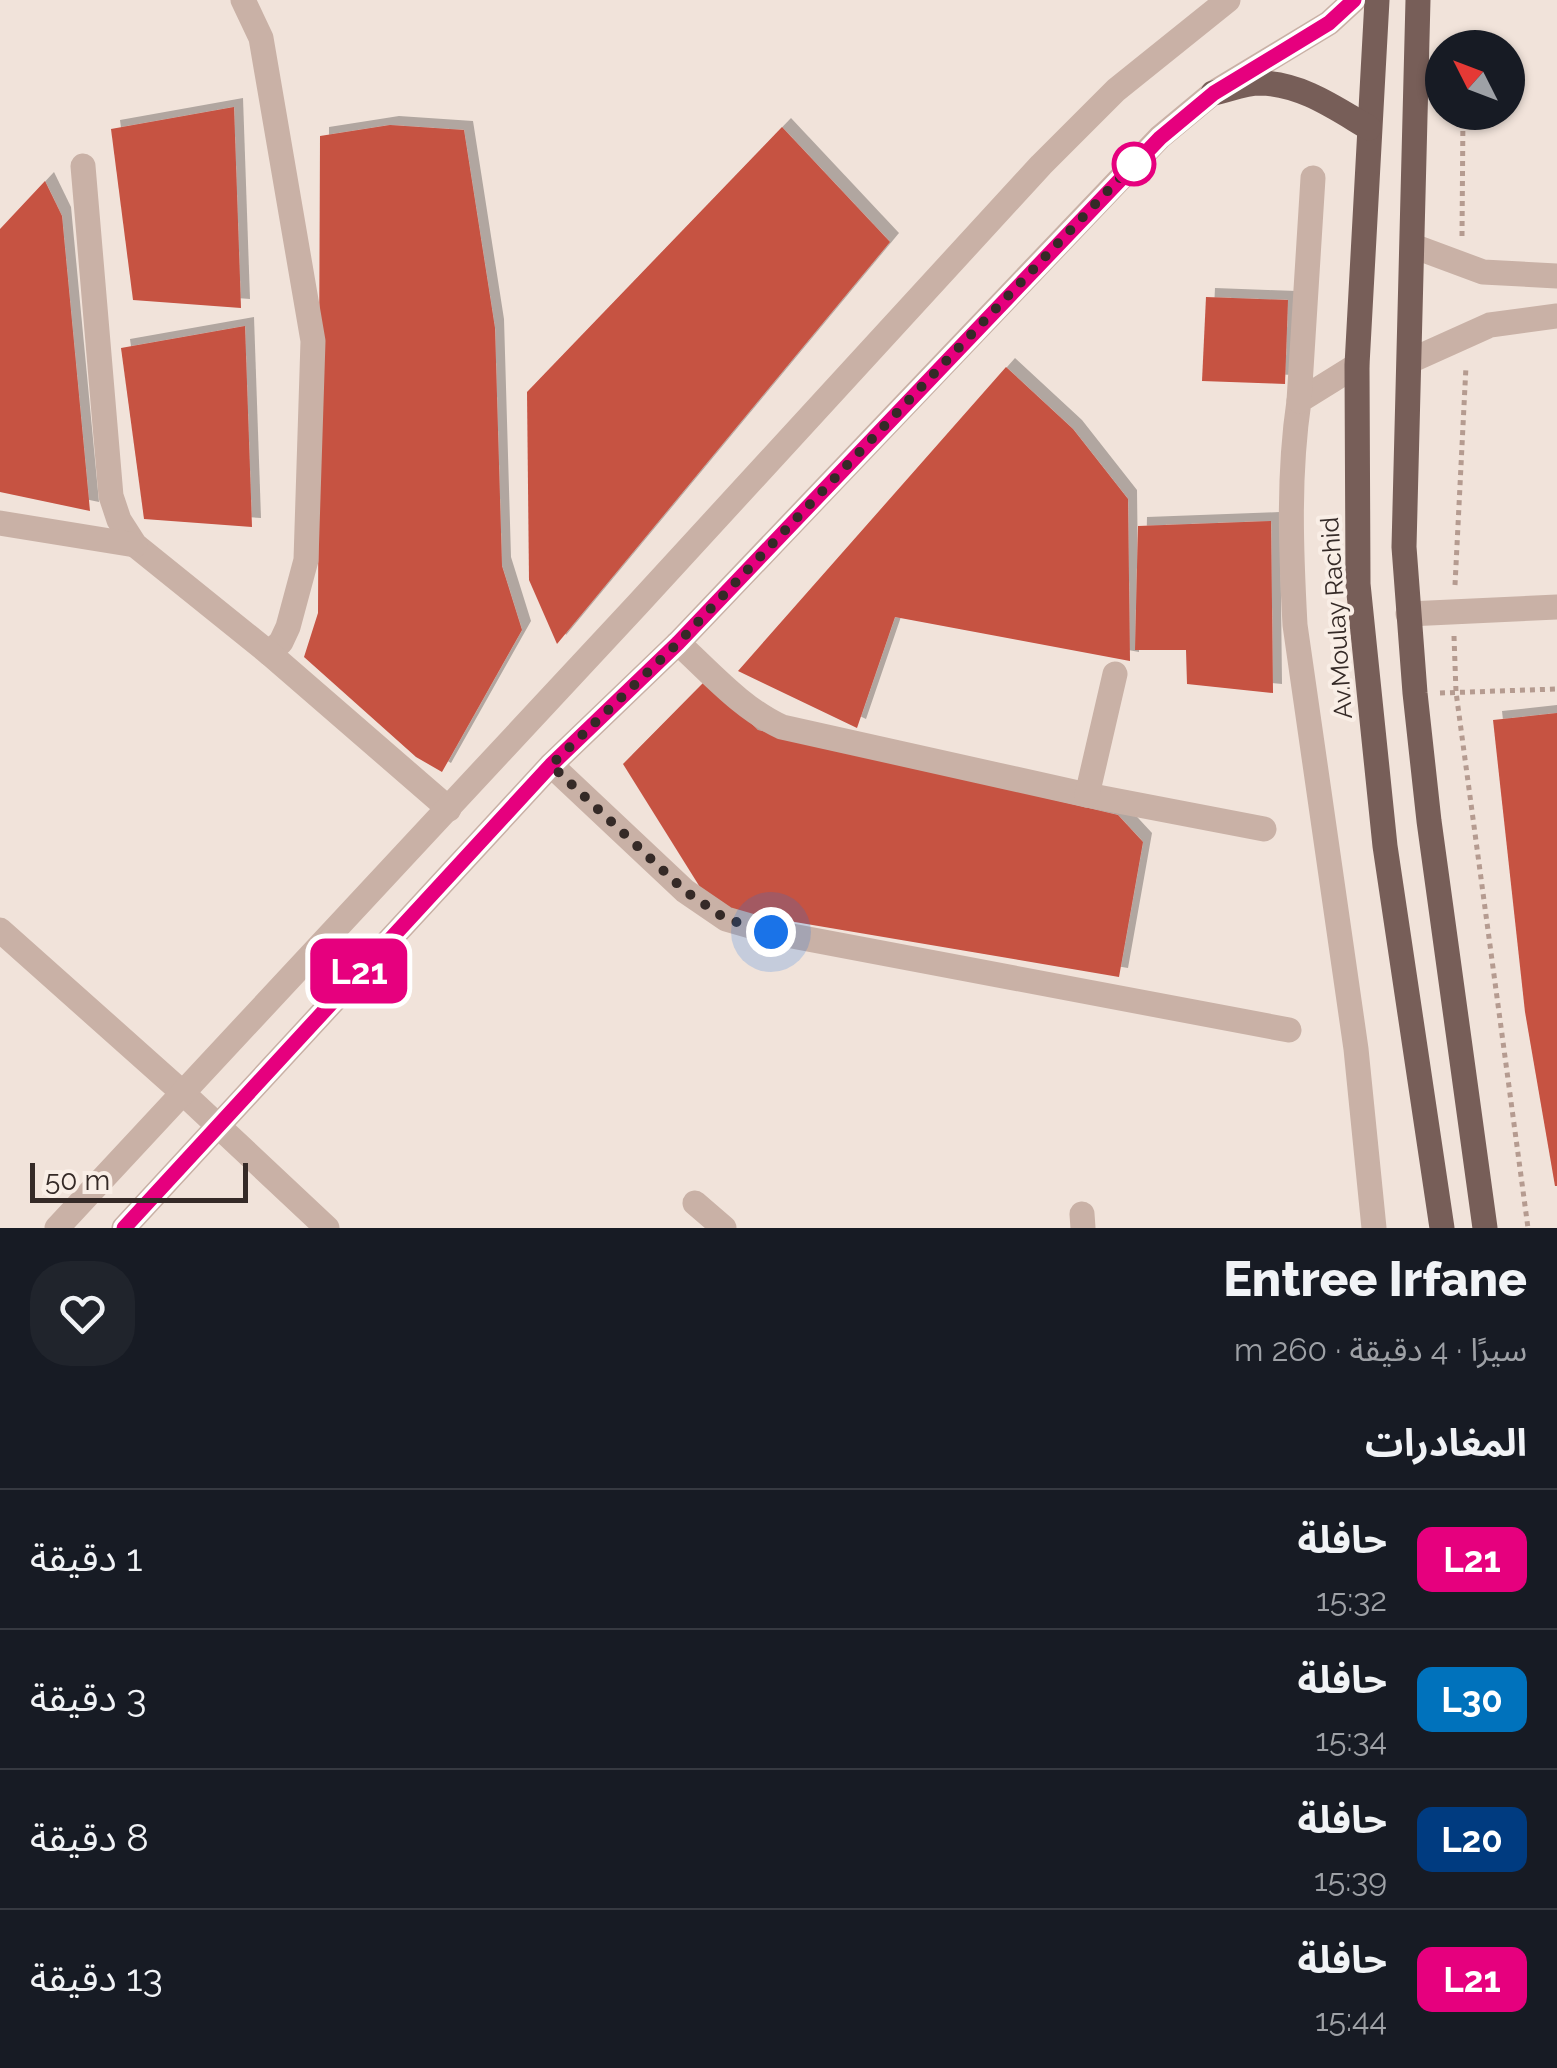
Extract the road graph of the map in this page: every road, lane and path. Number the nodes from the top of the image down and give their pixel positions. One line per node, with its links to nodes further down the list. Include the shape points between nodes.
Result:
1 (243, 0): 25 (street, via 261,38 314,341 306,560 288,628)
2 (1228, 0): 32 (street, via 1116,90 1041,166)
3 (1354, 0): 6 (street, via 1329,23)
4 (1377, 0): 7 (main road, Av.Moulay Rachid)
5 (1418, 0): 11 (main road)
6 (1214, 93): 7 (main road, via 1258,83 1292,88); 24 (street, via 1098,201)
7 (1369, 128): 17 (main road, Av.Moulay Rachid)
8 (1463, 130): 12 (path)
9 (83, 166): 20 (street, via 111,496)
10 (1314, 178): 18 (street)
11 (1414, 246): 12 (street); 16 (main road)
12 (1462, 266): 13 (street)
13 (1557, 276)
14 (1557, 316): 15 (street, via 1514,320)
15 (1468, 335): 16 (street); 22 (path)
16 (1410, 361): 23 (main road)
17 (1357, 366): 18 (street); 44 (main road, Av.Moulay Rachid, via 1364,660 1384,846)
18 (1299, 401): 43 (street, via 1291,503 1295,625 1356,1048)
19 (0, 522): 20 (street)
20 (135, 545): 25 (street)
21 (1557, 607): 22 (street)
22 (1453, 612): 23 (street); 28 (path)
23 (1408, 614): 29 (main road)
24 (678, 643): 30 (street); 31 (street, via 782,728)
25 (269, 653): 32 (street)
26 (1115, 674): 31 (street)
27 (1557, 689): 28 (path)
28 (1456, 692): 29 (path); 46 (path)
29 (1415, 694): 45 (main road)
30 (551, 765): 35 (street, via 685,891 726,919); 37 (street)
31 (1087, 796): 33 (street)
32 (448, 808): 36 (street)
33 (1264, 828)
34 (0, 930): 36 (street)
35 (1289, 1030)
36 (184, 1094): 37 (street); 39 (street)
37 (219, 1128): 40 (street); 41 (street)
38 (696, 1202): 42 (street)
39 (57, 1228)
40 (124, 1228)
41 (327, 1228)
42 (724, 1228)
43 (1374, 1228)
44 (1442, 1228)
45 (1485, 1228)
46 (1528, 1228)

